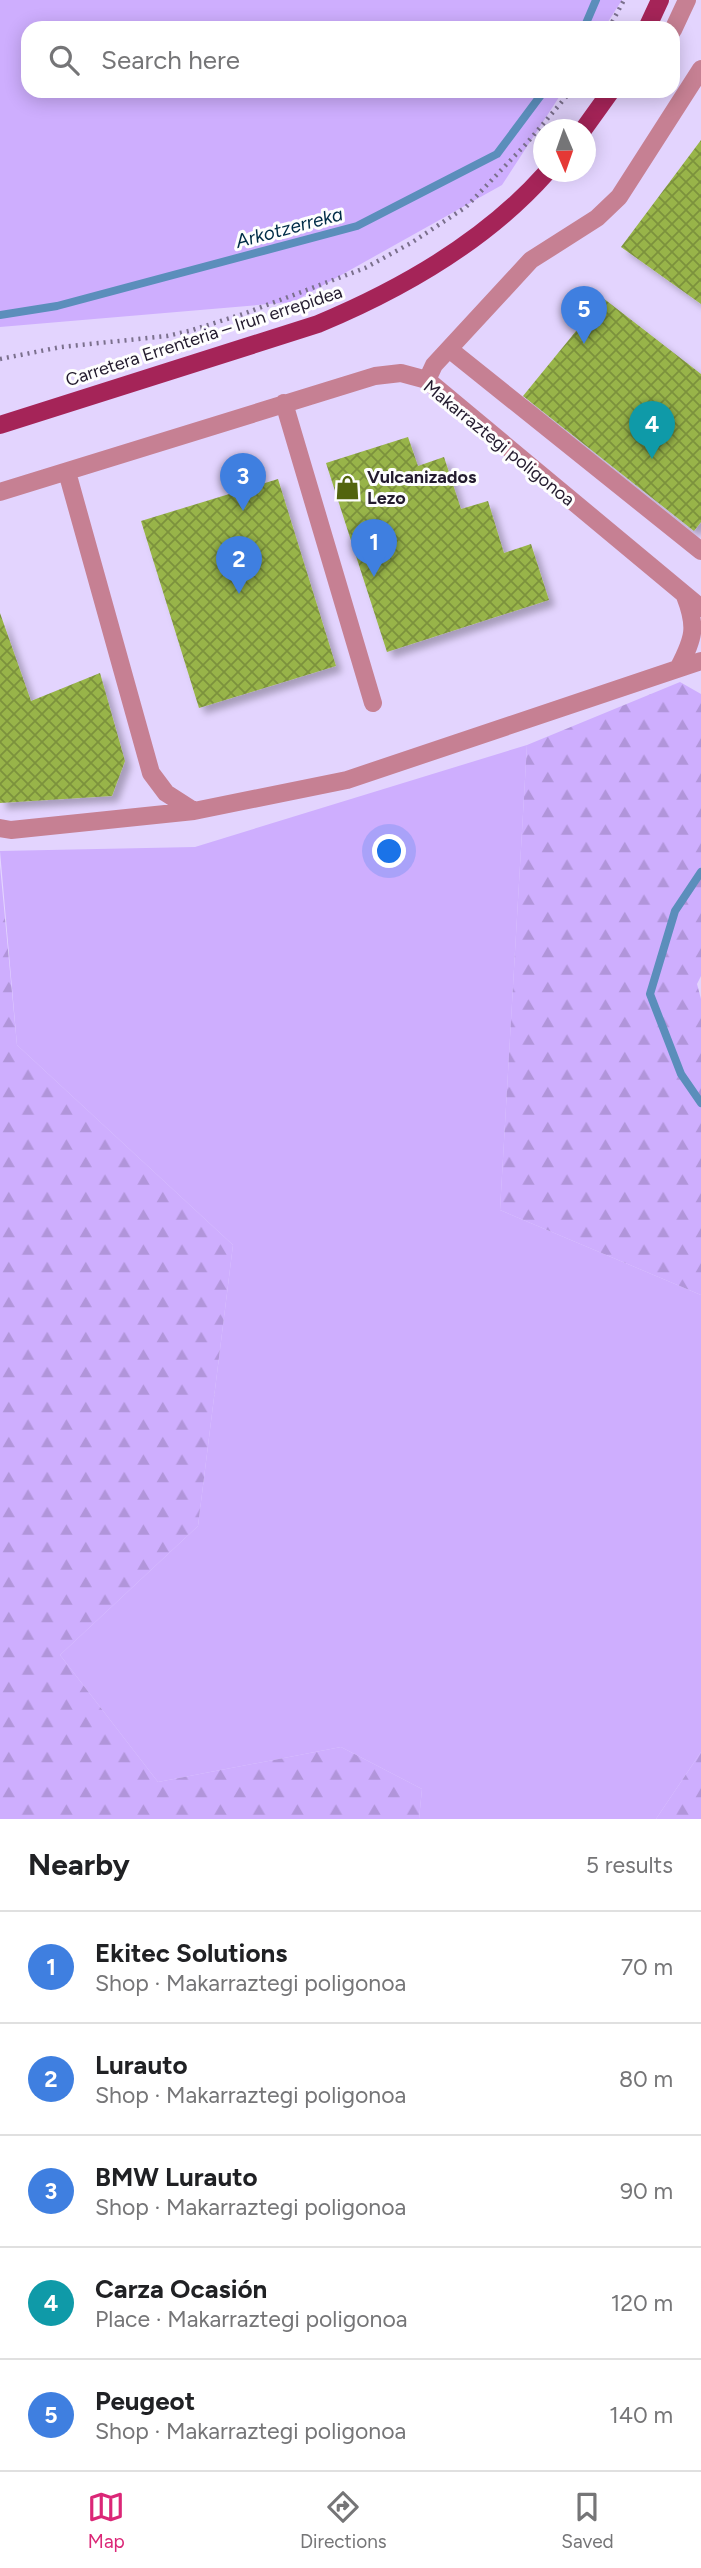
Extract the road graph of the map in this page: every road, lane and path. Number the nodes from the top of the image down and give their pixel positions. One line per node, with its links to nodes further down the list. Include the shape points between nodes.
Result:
1 (624, 0): 4 (path)
2 (660, 0): 5 (main road)
3 (687, 0): 6 (street)
4 (613, 21)
5 (650, 21)
6 (677, 21)
7 (701, 69): 12 (street, via 619,197 597,218 531,260)
8 (565, 98): 13 (path, via 466,207 365,268 189,331)
9 (606, 98): 10 (main road)
10 (591, 119)
11 (536, 182): 16 (main road, Carretera Errenteria – Irun errepidea, via 437,263 359,307)
12 (449, 349): 14 (street); 19 (street)
13 (0, 359)
14 (426, 380): 15 (street, Makarraztegi poligonoa, via 401,373 375,376); 20 (street, Makarraztegi poligonoa)
15 (284, 403): 17 (street, Makarraztegi poligonoa); 24 (street)
16 (0, 425)
17 (67, 472): 18 (street, Makarraztegi poligonoa); 25 (street, via 151,773 166,793)
18 (0, 492)
19 (701, 551)
20 (685, 596): 21 (street, Makarraztegi poligonoa); 23 (street, via 694,621 691,643)
21 (701, 608)
22 (701, 661): 23 (street)
23 (679, 667): 25 (street, via 347,780)
24 (373, 703)
25 (194, 811): 26 (street)
26 (0, 828)

